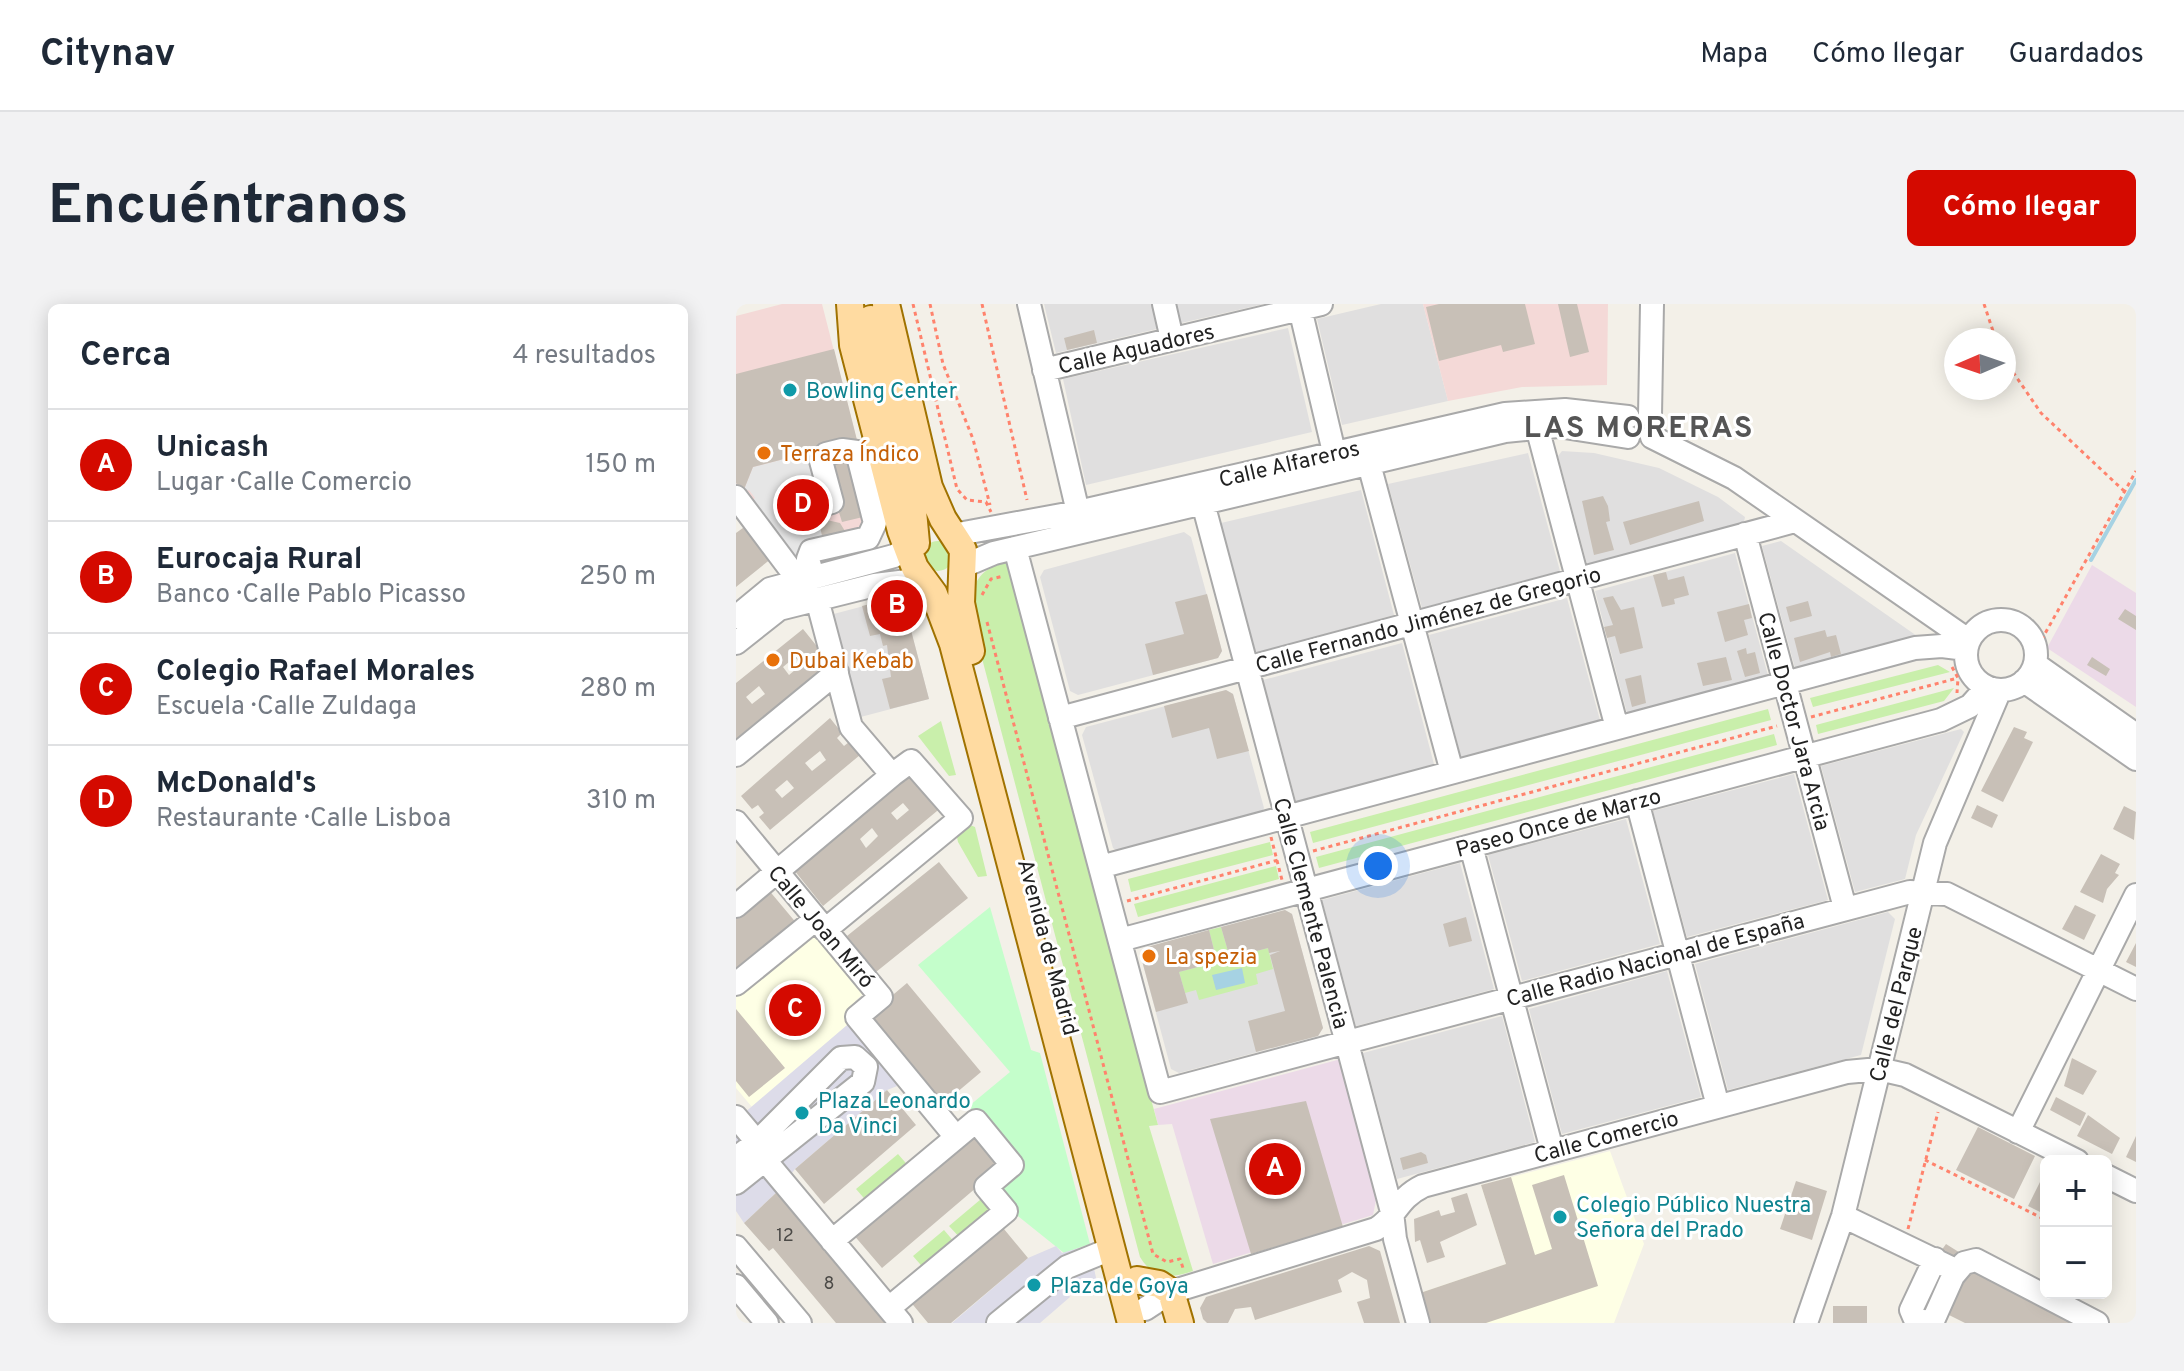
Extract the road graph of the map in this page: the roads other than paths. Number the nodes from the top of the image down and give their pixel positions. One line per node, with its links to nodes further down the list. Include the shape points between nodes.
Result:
1 (850, 304): 23 (main road, Avenida de Madrid, via 853,345)
2 (868, 304): 23 (main road, Avenida de Madrid, via 911,490)
3 (886, 304): 21 (main road, Avenida de Madrid, via 929,487)
4 (1029, 304): 10 (street)
5 (1164, 304): 9 (street)
6 (1638, 304): 11 (street)
7 (1652, 304): 11 (street)
8 (1307, 306): 9 (street, Calle Aguadores); 13 (street)
9 (1172, 339): 10 (street, Calle Aguadores)
10 (1044, 370): 18 (street)
11 (1639, 424): 12 (street, Calle Alfareros); 13 (street, Calle Alfareros, via 1587,411 1522,412); 19 (street, Calle Alfareros, via 1721,470)
12 (1537, 427): 14 (street, Calle Alfareros); 26 (street)
13 (1334, 452): 18 (street, Calle Alfareros)
14 (1369, 464): 16 (street, Calle Alfareros); 29 (street)
15 (736, 497): 25 (street)
16 (1203, 503): 22 (street, Calle Alfareros); 33 (street, Calle Clemente Palencia)
17 (809, 508): 25 (street, via 832,502 821,461 826,454 857,452 875,523 868,538 811,551)
18 (1078, 512): 21 (street, Calle Alfareros, via 990,519)
19 (1795, 521): 20 (street, Calle Fernando Jiménez de Gregorio); 31 (street, Calle Alfareros)
20 (1745, 534): 26 (street, Calle Fernando Jiménez de Gregorio); 35 (street, Calle Doctor Jara Arcia)
21 (952, 535): 23 (main road, via 933,531); 24 (main road, Avenida de Madrid, via 963,550)
22 (1005, 550): 24 (street, Calle Alfareros); 37 (street)
23 (917, 559): 24 (main road, via 945,581); 25 (street, via 882,560); 27 (street, via 875,585); 80 (main road, Avenida de Madrid, via 953,644)
24 (961, 568): 83 (main road, Avenida de Madrid, via 967,638)
25 (806, 579): 28 (street, via 770,589)
26 (1577, 579): 29 (street, Calle Fernando Jiménez de Gregorio); 38 (street)
27 (817, 599): 30 (street, via 779,609); 34 (street)
28 (736, 617)
29 (1412, 624): 33 (street, Calle Fernando Jiménez de Gregorio); 43 (street)
30 (736, 643)
31 (1961, 651): 32 (street, via 1982,624 2002,619 2022,626); 35 (street, via 1915,648); 36 (street, via 1968,669)
32 (2031, 663): 36 (street); 39 (street); 42 (street)
33 (1247, 668): 37 (street, Calle Fernando Jiménez de Gregorio); 46 (street, Calle Clemente Palencia)
34 (837, 672): 40 (street); 44 (street, via 851,727)
35 (1785, 683): 38 (street); 41 (street, Calle Doctor Jara Arcia, via 1795,719)
36 (1994, 689): 41 (street, Paseo Once de Marzo, via 1951,717); 51 (street, Calle del Parque, via 1935,843)
37 (1060, 718): 49 (street)
38 (1617, 728): 43 (street)
39 (2136, 735)
40 (736, 755)
41 (1795, 759): 45 (street, Paseo Once de Marzo); 55 (street, Calle Doctor Jara Arcia)
42 (2136, 759)
43 (1452, 772): 46 (street)
44 (892, 775): 50 (street); 56 (street, via 911,761 961,818)
45 (1637, 801): 48 (street, Paseo Once de Marzo); 58 (street)
46 (1277, 820): 49 (street); 52 (street, Calle Clemente Palencia)
47 (736, 822): 50 (street, Calle Joan Miró)
48 (1471, 846): 52 (street, Paseo Once de Marzo); 62 (street)
49 (1100, 867): 57 (street)
50 (774, 869): 54 (street); 56 (street, Calle Joan Miró)
51 (1923, 891): 55 (street, Calle Radio Nacional de España); 59 (street, Calle Radio Nacional de España, via 1945,893); 64 (street, Calle del Parque)
52 (1296, 893): 57 (street, Paseo Once de Marzo); 63 (street, Calle Clemente Palencia)
53 (2136, 895): 59 (street)
54 (736, 906)
55 (1845, 908): 58 (street, Calle Radio Nacional de España)
56 (820, 924): 60 (street); 68 (street, Calle Joan Miró, via 881,997 857,1017)
57 (1120, 940): 63 (street, Calle Radio Nacional de España, via 1160,1092)
58 (1678, 953): 62 (street, Calle Radio Nacional de España); 65 (street)
59 (2099, 970): 61 (street, Calle Radio Nacional de España); 67 (street)
60 (736, 984)
61 (2136, 989)
62 (1511, 998): 63 (street, Calle Radio Nacional de España); 69 (street)
63 (1347, 1042): 76 (street, Calle Clemente Palencia)
64 (1879, 1069): 65 (street, Calle Comercio, via 1839,1073); 67 (street, Calle Comercio, via 1905,1075); 77 (street, Calle del Parque)
65 (1718, 1106): 69 (street, Calle Comercio)
66 (736, 1117): 70 (street)
67 (2018, 1132): 71 (street, Calle Comercio)
68 (956, 1137): 78 (street); 86 (street, via 976,1121 1012,1165 986,1187 1006,1211)
69 (1552, 1150): 76 (street, Calle Comercio, via 1423,1186 1401,1199)
70 (760, 1151): 70 (street, via 863,1082 862,1062 841,1058); 72 (street); 74 (street); 78 (street)
71 (2065, 1155)
72 (736, 1158)
73 (2112, 1179): 75 (street)
74 (736, 1183)
75 (2136, 1191)
76 (1392, 1212): 84 (street, Calle Comercio, via 1384,1224 1368,1232); 92 (street, Calle Clemente Palencia)
77 (1843, 1216): 81 (street); 93 (street, Calle del Parque)
78 (832, 1241): 86 (street)
79 (736, 1247): 89 (street)
80 (1111, 1249): 87 (main road, Avenida de Madrid); 90 (street, via 1067,1267)
81 (1935, 1259): 82 (street, via 1951,1267); 94 (street, via 1911,1310)
82 (1953, 1276): 94 (street); 95 (street, via 1964,1263 1981,1262)
83 (1137, 1280): 84 (main road); 87 (main road, Avenida de Madrid)
84 (1178, 1283): 87 (street, Calle Comercio); 91 (main road)
85 (736, 1286): 88 (street)
86 (895, 1316)
87 (1142, 1318)
88 (755, 1319)
89 (800, 1323)
90 (998, 1323)
91 (1180, 1323)
92 (1418, 1323)
93 (1806, 1323)
94 (1929, 1323)
95 (2097, 1323)

